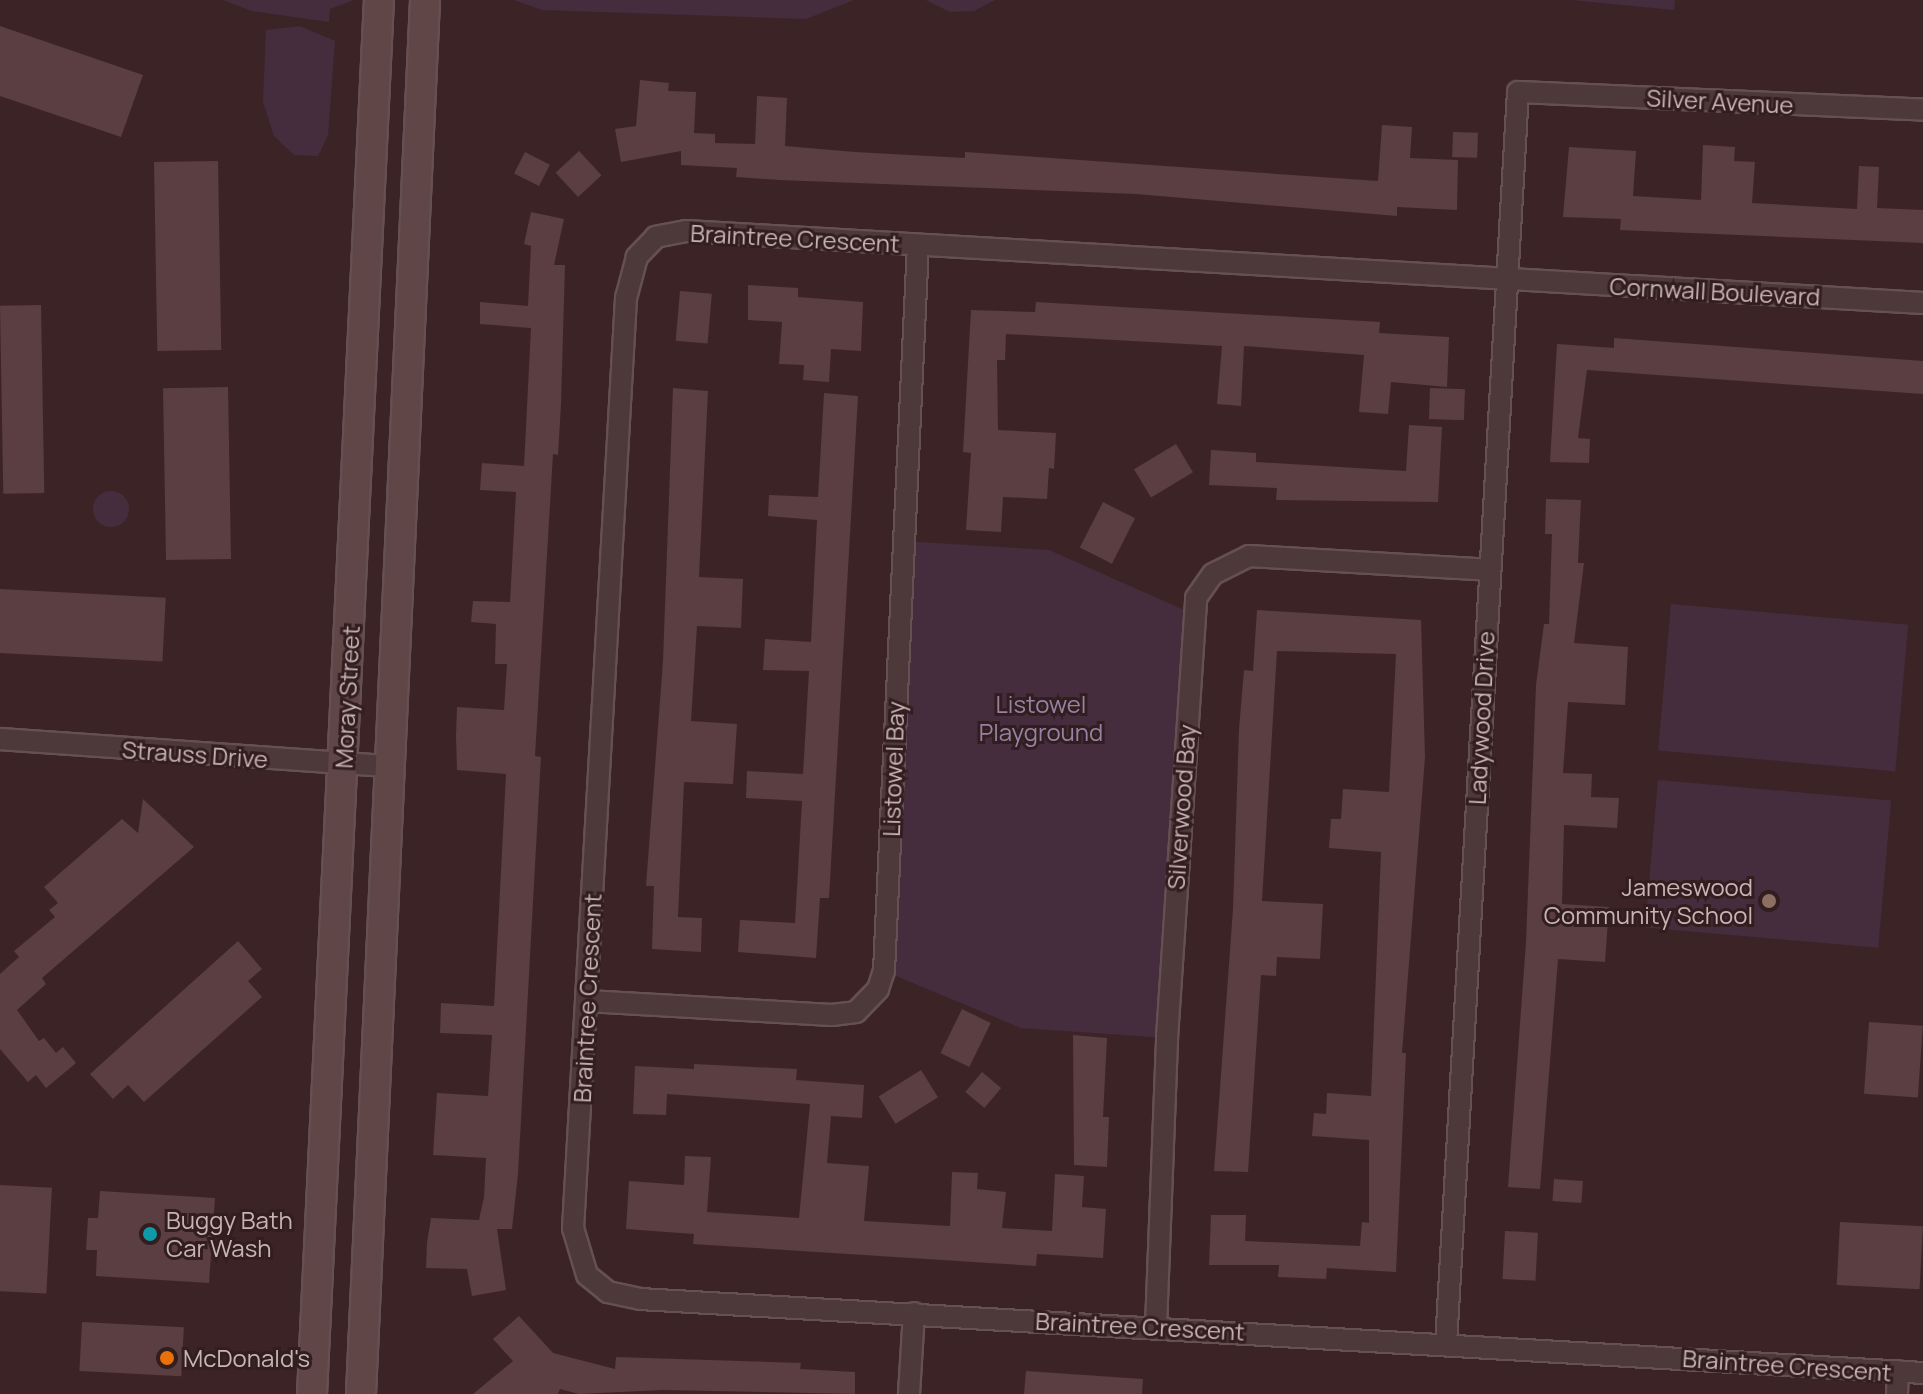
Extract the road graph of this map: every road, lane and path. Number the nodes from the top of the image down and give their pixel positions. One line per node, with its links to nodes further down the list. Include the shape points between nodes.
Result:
1 (379, 0): 10 (street, Moray Street)
2 (425, 0): 11 (street, Moray Street)
3 (1518, 92): 4 (street, Silver Avenue); 6 (street, Ladywood Drive)
4 (1923, 110)
5 (918, 245): 6 (street, Braintree Crescent); 12 (street, Braintree Crescent, via 686,231 656,237 637,257 626,298); 12 (street, Listowel Bay, via 884,971 878,989 856,1012 832,1015)
6 (1507, 279): 7 (street, Cornwall Boulevard); 8 (street, Ladywood Drive)
7 (1923, 303)
8 (1489, 570): 14 (street, Silverwood Bay, via 1249,556 1213,574 1196,598 1167,1038); 15 (street, Ladywood Drive)
9 (0, 739): 10 (street, Strauss Drive)
10 (344, 764): 11 (street, Strauss Drive); 18 (street, Moray Street)
11 (391, 766): 19 (street, Moray Street)
12 (587, 1001): 13 (street, Braintree Crescent, via 573,1228 580,1261 597,1284 640,1299)
13 (914, 1313): 14 (street, Braintree Crescent); 20 (street)
14 (1156, 1327): 15 (street, Braintree Crescent)
15 (1446, 1344): 16 (street, Braintree Crescent)
16 (1898, 1371): 17 (street, Braintree Crescent); 21 (street)
17 (1923, 1373)
18 (312, 1394)
19 (361, 1394)
20 (909, 1394)
21 (1897, 1394)

